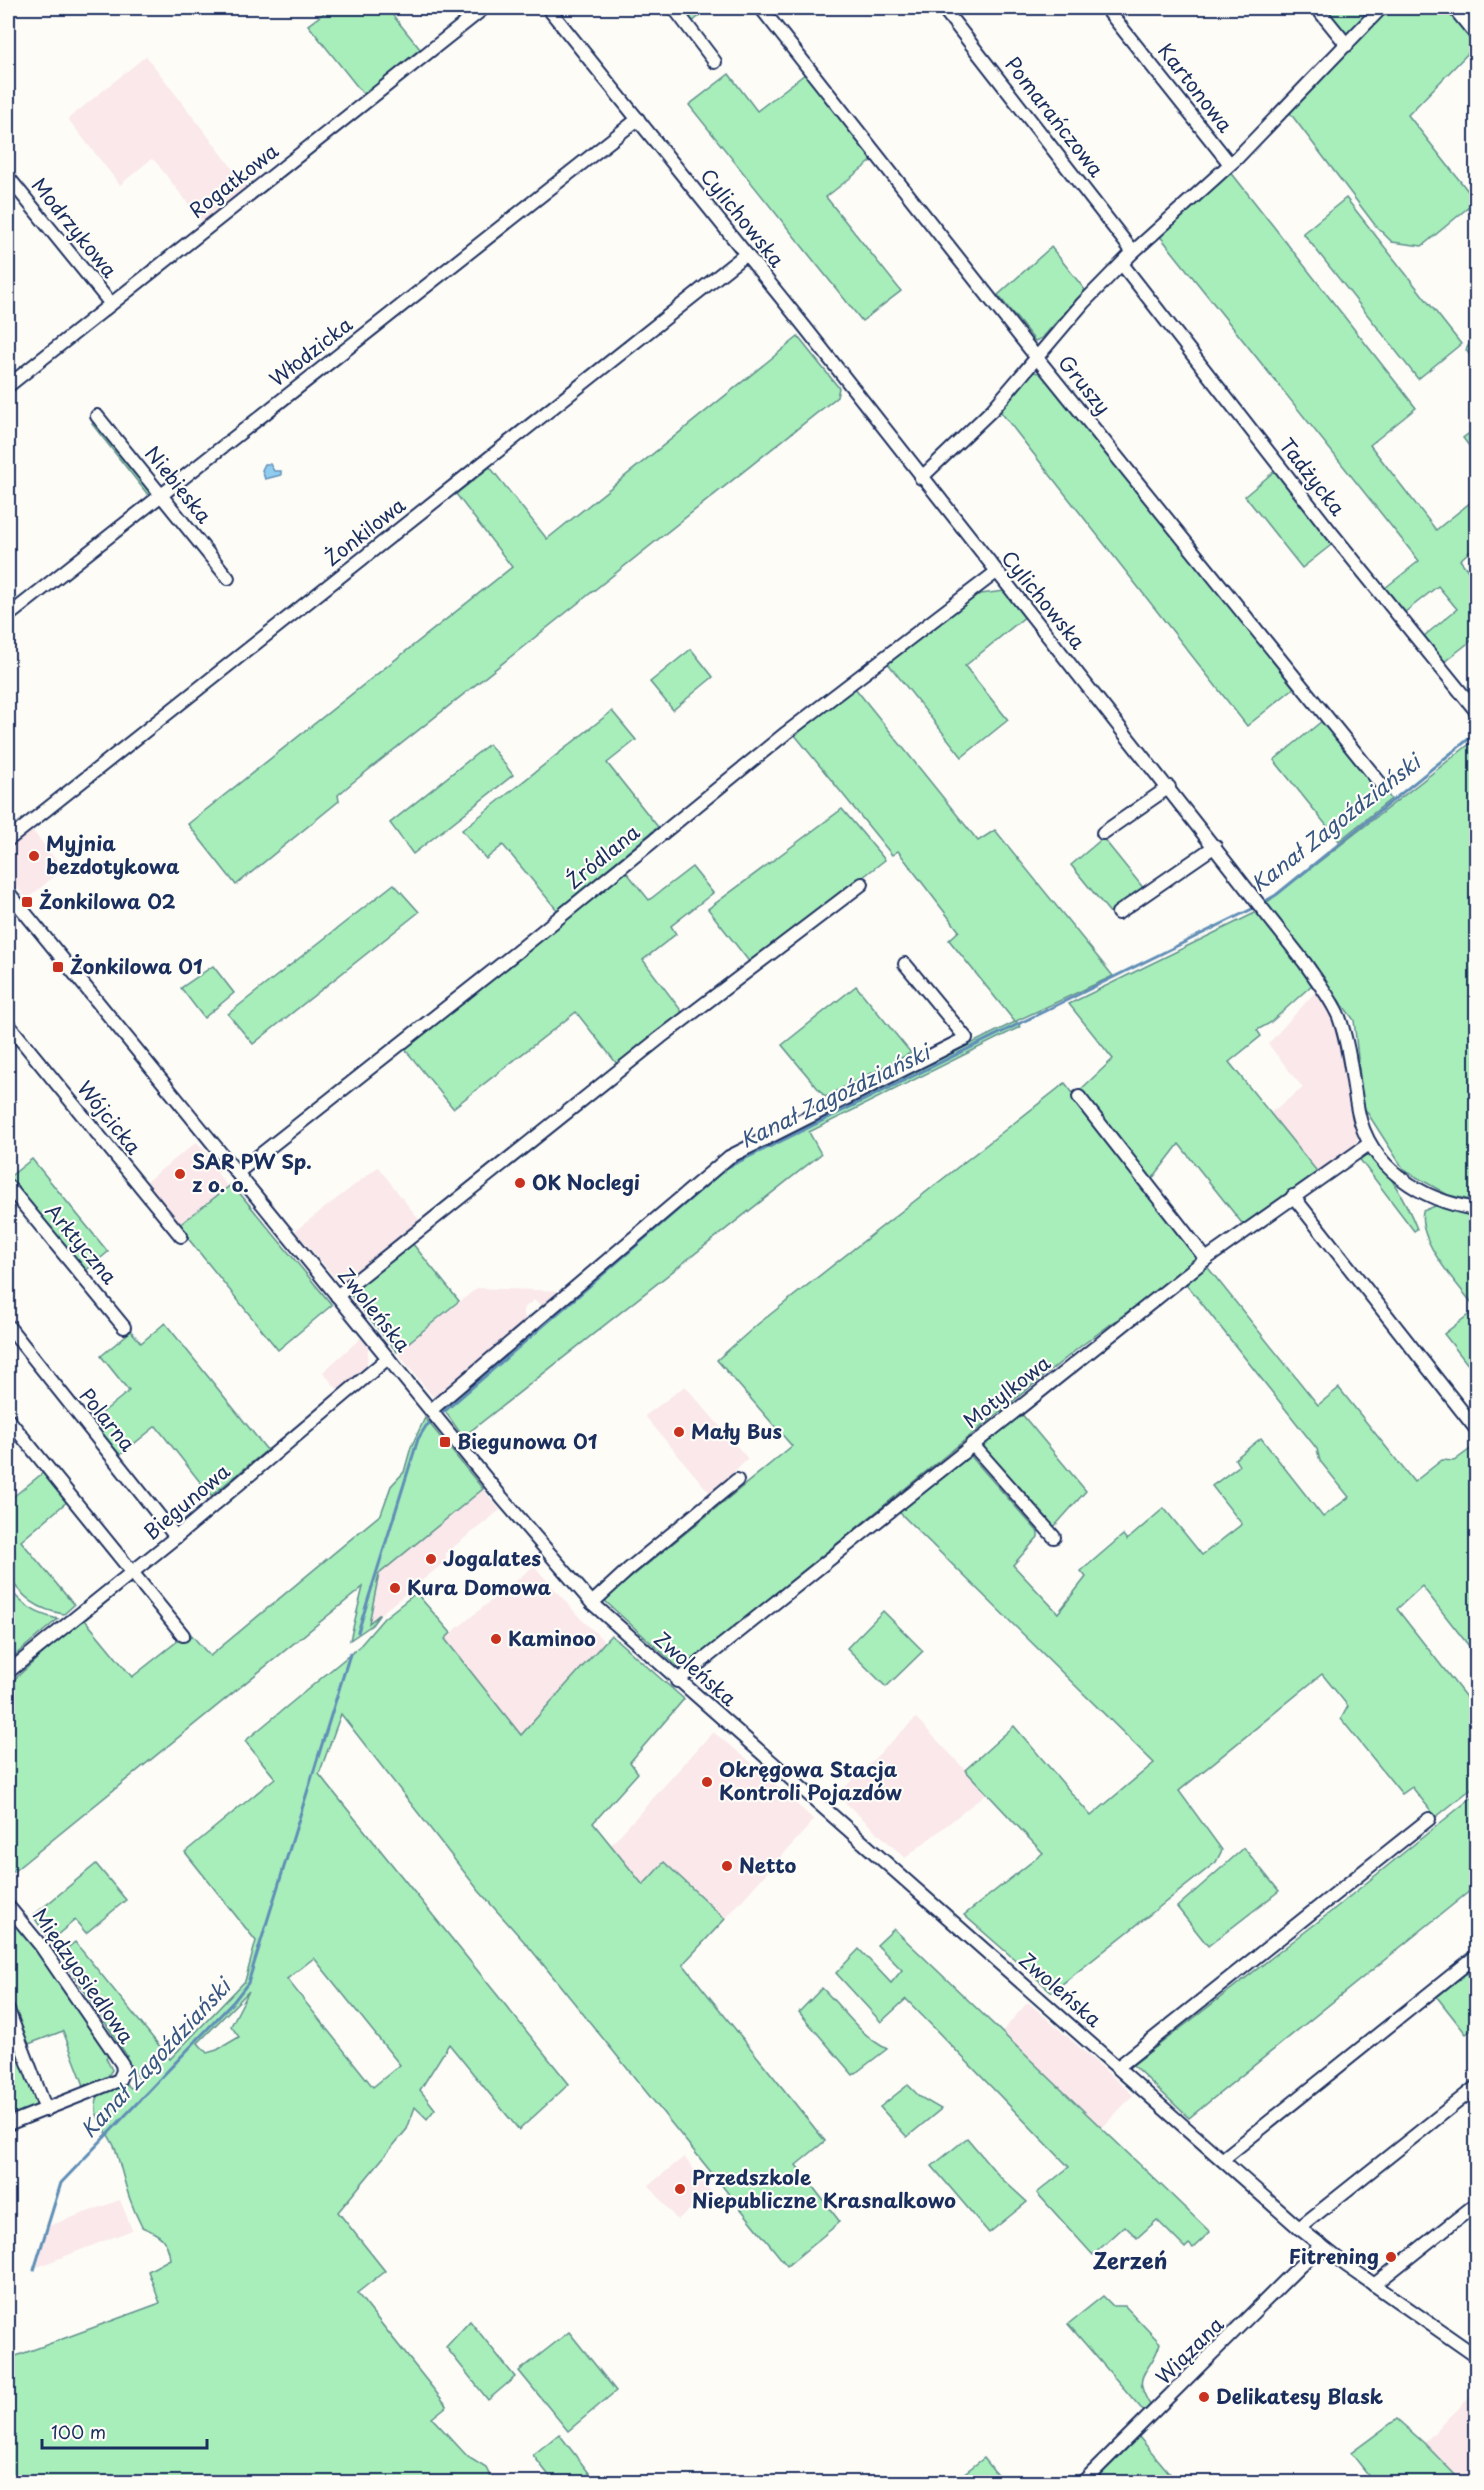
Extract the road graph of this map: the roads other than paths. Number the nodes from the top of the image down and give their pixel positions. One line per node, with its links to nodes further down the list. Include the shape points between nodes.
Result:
1 (484, 8): 19 (street, Rogatkowa)
2 (548, 8): 13 (street, Cylichowska)
3 (674, 8): 12 (street)
4 (761, 8): 20 (street, Gruszy)
5 (943, 8): 16 (street, Pomarańczowa)
6 (1106, 8): 14 (street, Kartonowa)
7 (1317, 8): 11 (street)
8 (1381, 8): 11 (street)
9 (1454, 8): 10 (street)
10 (1476, 35)
11 (1347, 45): 14 (street)
12 (715, 62)
13 (638, 119): 17 (street, Cylichowska); 24 (street, Włodzicka)
14 (1230, 164): 16 (street)
15 (8, 177): 19 (street, Modrzykowa)
16 (1133, 252): 18 (street)
17 (746, 254): 23 (street, Cylichowska); 32 (street, Żonkilowa)
18 (1122, 264): 20 (street); 28 (street, Tadżycka)
19 (111, 304): 21 (street, Rogatkowa)
20 (1037, 358): 23 (street, via 993,409); 29 (street, Gruszy)
21 (8, 386)
22 (98, 416): 24 (street, Niebieska)
23 (921, 478): 25 (street, Cylichowska)
24 (160, 494): 26 (street, Niebieska); 27 (street, Włodzicka)
25 (995, 573): 30 (street, Cylichowska); 41 (street, Źródlana, via 786,733)
26 (228, 578)
27 (8, 616)
28 (1476, 711)
29 (1380, 783)
30 (1169, 788): 31 (street); 33 (street, Cylichowska)
31 (1103, 834)
32 (8, 840)
33 (1215, 846): 36 (street); 40 (street, Cylichowska, via 1305,963 1338,1016 1358,1113)
34 (862, 884): 47 (street, via 661,1036)
35 (8, 892): 41 (street, Zwoleńska)
36 (1118, 913)
37 (905, 964): 51 (street, via 966,1038 729,1157)
38 (8, 1024): 45 (street, Wójcicka)
39 (1079, 1097): 46 (street)
40 (1370, 1144): 43 (street, Motylkowa); 44 (street, Cylichowska, via 1407,1183 1434,1199)
41 (237, 1173): 47 (street, Zwoleńska)
42 (8, 1186): 49 (street, Arktyczna)
43 (1293, 1196): 46 (street, Motylkowa); 53 (street)
44 (1476, 1209)
45 (181, 1236)
46 (1206, 1259): 54 (street, Motylkowa)
47 (337, 1296): 50 (street, Zwoleńska)
48 (8, 1326): 56 (street, Polarna)
49 (124, 1327)
50 (388, 1358): 51 (street, Zwoleńska); 56 (street, Biegunowa)
51 (435, 1416): 59 (street, Zwoleńska)
52 (8, 1419): 58 (street)
53 (1476, 1429)
54 (972, 1444): 57 (street); 62 (street, Motylkowa)
55 (737, 1480): 59 (street)
56 (176, 1537): 58 (street, Biegunowa)
57 (1054, 1537)
58 (133, 1572): 60 (street); 61 (street, Biegunowa)
59 (592, 1603): 62 (street, Zwoleńska)
60 (183, 1635)
61 (8, 1672)
62 (677, 1681): 67 (street, Zwoleńska)
63 (1430, 1819): 67 (street)
64 (8, 1906): 69 (street, Międzyosiedlowa, via 41,1946 122,2064 118,2080)
65 (1476, 1956): 71 (street)
66 (8, 2010): 69 (street)
67 (1118, 2067): 71 (street, Zwoleńska)
68 (1476, 2087): 73 (street)
69 (46, 2110): 70 (street)
70 (8, 2124)
71 (1223, 2159): 73 (street, Zwoleńska)
72 (1476, 2204): 75 (street)
73 (1299, 2228): 74 (street, Zwoleńska)
74 (1321, 2245): 75 (street, Zwoleńska); 77 (street, Wiązana)
75 (1374, 2285): 76 (street, Zwoleńska)
76 (1476, 2356)
77 (1083, 2482)

